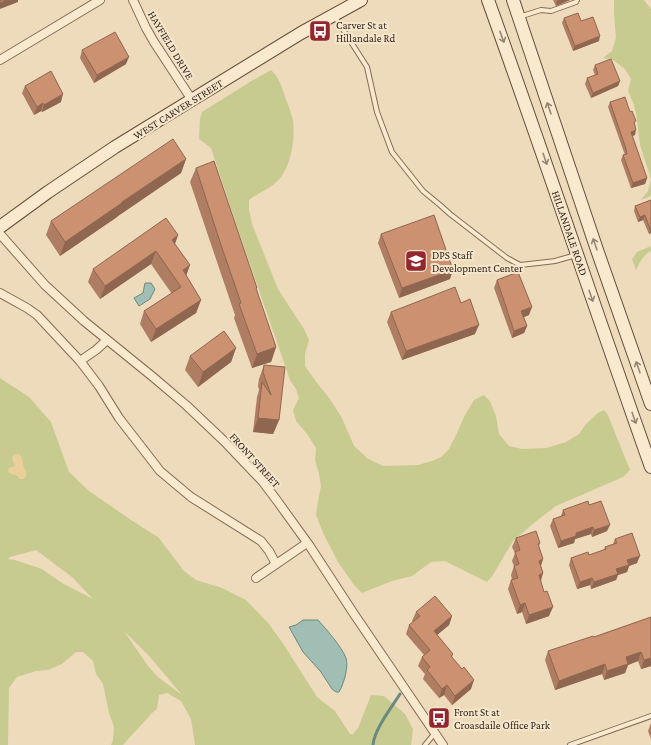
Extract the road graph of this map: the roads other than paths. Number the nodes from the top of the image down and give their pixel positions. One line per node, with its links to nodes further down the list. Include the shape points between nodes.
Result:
1 (100, 0): 9 (street)
2 (133, 0): 10 (street, HAYFIELD DRIVE, via 154,42)
3 (361, 0): 7 (main road, WEST CARVER STREET)
4 (488, 0): 13 (main road, HILLANDALE ROAD, one-way to 13)
5 (513, 0): 8 (main road, HILLANDALE ROAD)
6 (577, 0): 8 (lane, via 551,11 541,10)
7 (334, 15): 10 (main road, WEST CARVER STREET); 13 (lane, via 367,67 377,112 392,152 423,191 507,258 520,264 538,264)
8 (518, 17): 17 (main road, HILLANDALE ROAD, one-way to 8)
9 (0, 60)
10 (192, 100): 11 (main road, WEST CARVER STREET, via 115,147)
11 (0, 227)
12 (0, 234): 15 (street, FRONT STREET, via 45,285)
13 (577, 254): 18 (main road, HILLANDALE ROAD, one-way to 18)
14 (0, 293): 16 (street, via 36,315)
15 (107, 340): 16 (street); 19 (street, FRONT STREET, via 153,376 224,441 263,482)
16 (80, 361): 20 (street, via 160,471 191,497 261,541)
17 (651, 404)
18 (651, 467)
19 (307, 543): 20 (street); 23 (street, FRONT STREET)
20 (276, 564): 21 (street)
21 (256, 578)
22 (651, 716): 26 (lane)
23 (435, 733): 24 (lane); 25 (street, FRONT STREET)
24 (426, 745)
25 (443, 745)
26 (570, 745)

